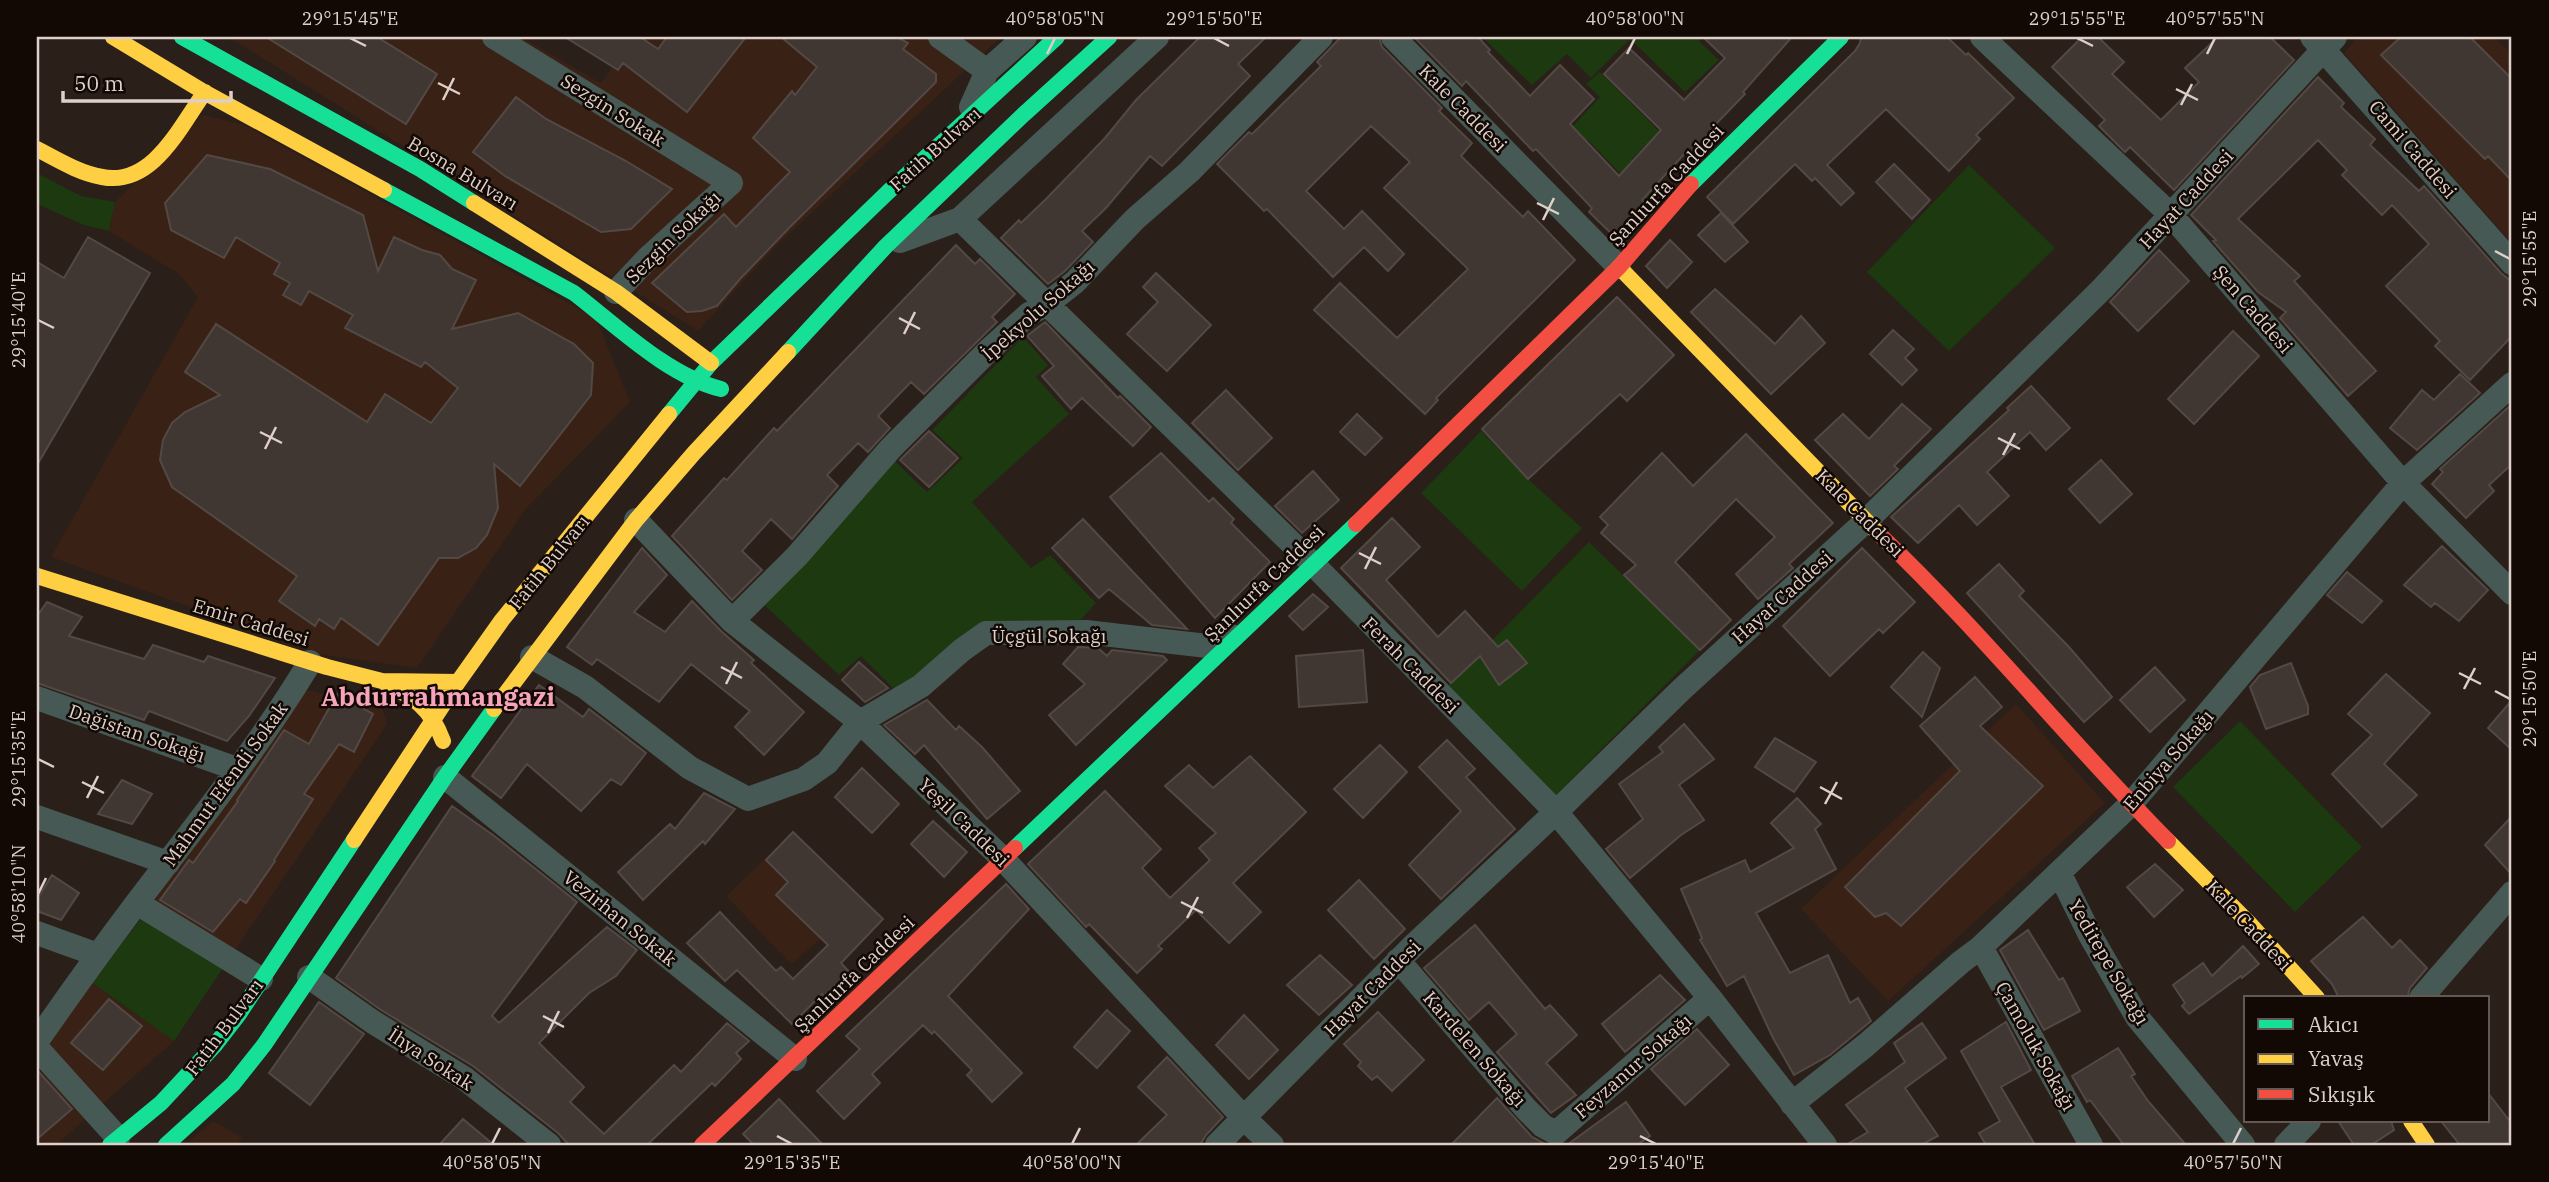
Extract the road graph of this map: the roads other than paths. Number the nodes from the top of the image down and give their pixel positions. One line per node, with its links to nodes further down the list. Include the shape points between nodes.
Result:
1 (113, 37): 15 (main road)
2 (494, 37): 18 (street, Sezgin Sokak)
3 (940, 37): 14 (street)
4 (1025, 37): 14 (street)
5 (1057, 37): 16 (main road, Fatih Bulvarı)
6 (1109, 37): 21 (main road, Fatih Bulvarı)
7 (1157, 37): 20 (street, Fatih Bulvarı)
8 (1321, 37): 26 (street, İpekyolu Sokağı, via 1189,172)
9 (1393, 37): 23 (street, Kale Caddesi)
10 (1841, 37): 23 (main road, Şanlıurfa Caddesi, via 1694,181)
11 (1982, 37): 19 (street, Şen Caddesi)
12 (188, 39): 24 (main road, Bosna Bulvarı, via 419,169)
13 (2324, 41): 19 (street, Hayat Caddesi); 22 (street, Cami Caddesi)
14 (988, 71): 16 (street)
15 (205, 92): 17 (main road, via 160,155 146,170 127,178 85,172); 25 (main road)
16 (962, 125): 27 (main road, Fatih Bulvarı)
17 (37, 149)
18 (731, 183): 24 (street, Sezgin Sokağı)
19 (2171, 215): 36 (street, Şen Caddesi); 38 (street, Hayat Caddesi)
20 (960, 219): 21 (street, Fatih Bulvarı); 26 (street, Ferah Caddesi)
21 (886, 246): 31 (main road, Fatih Bulvarı)
22 (2512, 263)
23 (1619, 267): 38 (main road, Kale Caddesi); 39 (main road, Şanlıurfa Caddesi)
24 (616, 292): 27 (main road, Bosna Bulvarı)
25 (574, 293): 28 (main road, via 639,354); 29 (main road)
26 (1047, 304): 39 (street, Ferah Caddesi); 43 (street, İpekyolu Sokağı, via 989,350 891,448)
27 (711, 363): 29 (main road, Fatih Bulvarı); 33 (main road)
28 (649, 373)
29 (696, 381): 33 (main road); 34 (main road, Fatih Bulvarı)
30 (2512, 384): 36 (street, Enbiya Sokağı)
31 (756, 387): 33 (main road, via 735,390); 35 (main road, Fatih Bulvarı)
32 (659, 402): 34 (main road)
33 (711, 402): 35 (main road)
34 (658, 428): 47 (main road, Fatih Bulvarı, via 502,620)
35 (694, 453): 37 (main road, Fatih Bulvarı)
36 (2403, 483): 41 (street, Şen Caddesi); 53 (street, Enbiya Sokağı)
37 (636, 520): 43 (street, Yeşil Caddesi); 44 (main road, Fatih Bulvarı)
38 (1866, 521): 53 (main road, Kale Caddesi, via 1929,581); 54 (street, Hayat Caddesi)
39 (1314, 565): 42 (main road, Şanlıurfa Caddesi); 54 (street, Ferah Caddesi)
40 (37, 576): 45 (main road, Emir Caddesi)
41 (2512, 593)
42 (1257, 620): 50 (street, Üçgül Sokağı, via 1216,647 1086,632 986,633 921,686); 56 (main road, Şanlıurfa Caddesi)
43 (732, 621): 50 (street, Yeşil Caddesi)
44 (532, 657): 50 (street, via 585,687 690,768 748,799 804,779 827,763); 52 (main road, Fatih Bulvarı)
45 (310, 662): 46 (main road, Emir Caddesi); 51 (street, Mahmut Efendi Sokak)
46 (382, 681): 47 (main road, Emir Caddesi); 49 (main road, via 417,699)
47 (458, 682): 49 (main road, Fatih Bulvarı)
48 (37, 698): 51 (street, Dağistan Sokağı)
49 (435, 719): 52 (main road, via 445,747); 66 (main road, Fatih Bulvarı)
50 (860, 722): 56 (street, Yeşil Caddesi)
51 (237, 769): 57 (street, Mahmut Efendi Sokak)
52 (445, 777): 65 (main road, Fatih Bulvarı); 72 (street, Vezirhan Sokak)
53 (2131, 804): 58 (street, Enbiya Sokağı); 67 (main road, Kale Caddesi)
54 (1556, 812): 64 (street, Hayat Caddesi); 69 (street, Ferah Caddesi)
55 (37, 817): 57 (street)
56 (1004, 860): 72 (main road, Şanlıurfa Caddesi); 74 (street, Yeşil Caddesi)
57 (168, 863): 60 (street, Mahmut Efendi Sokak)
58 (2060, 874): 62 (street, Enbiya Sokağı); 86 (street, Yeditepe Sokağı, via 2137,1017)
59 (2512, 893): 68 (street)
60 (137, 903): 63 (street, Mahmut Efendi Sokak); 66 (street)
61 (37, 933): 63 (street)
62 (1981, 947): 73 (street, Enbiya Sokağı); 85 (street, Çamoluk Sokağı)
63 (98, 955): 70 (street, Mahmut Efendi Sokak)
64 (1398, 961): 74 (street, Hayat Caddesi); 77 (street, Kardelen Sokağı, via 1526,1108)
65 (309, 976): 80 (main road, Fatih Bulvarı, via 233,1084); 81 (street, İhya Sokak, via 464,1078)
66 (261, 979): 79 (main road, Fatih Bulvarı, via 239,1014 187,1077)
67 (2315, 996)
68 (2423, 996)
69 (1710, 998): 73 (street, Ferah Caddesi); 77 (street, Feyzanur Sokağı)
70 (37, 1041)
71 (37, 1048): 79 (street)
72 (795, 1059): 78 (main road, Şanlıurfa Caddesi)
73 (1792, 1104): 84 (street, Ferah Caddesi)
74 (1244, 1118): 82 (street, Hayat Caddesi); 83 (street, Yeşil Caddesi)
75 (2308, 1122): 87 (street)
76 (2412, 1122): 88 (main road)
77 (1556, 1133)
78 (717, 1141)
79 (114, 1142)
80 (166, 1145)
81 (549, 1145)
82 (1217, 1145)
83 (1272, 1145)
84 (1825, 1145)
85 (2091, 1145)
86 (2243, 1145)
87 (2286, 1145)
88 (2427, 1145)

